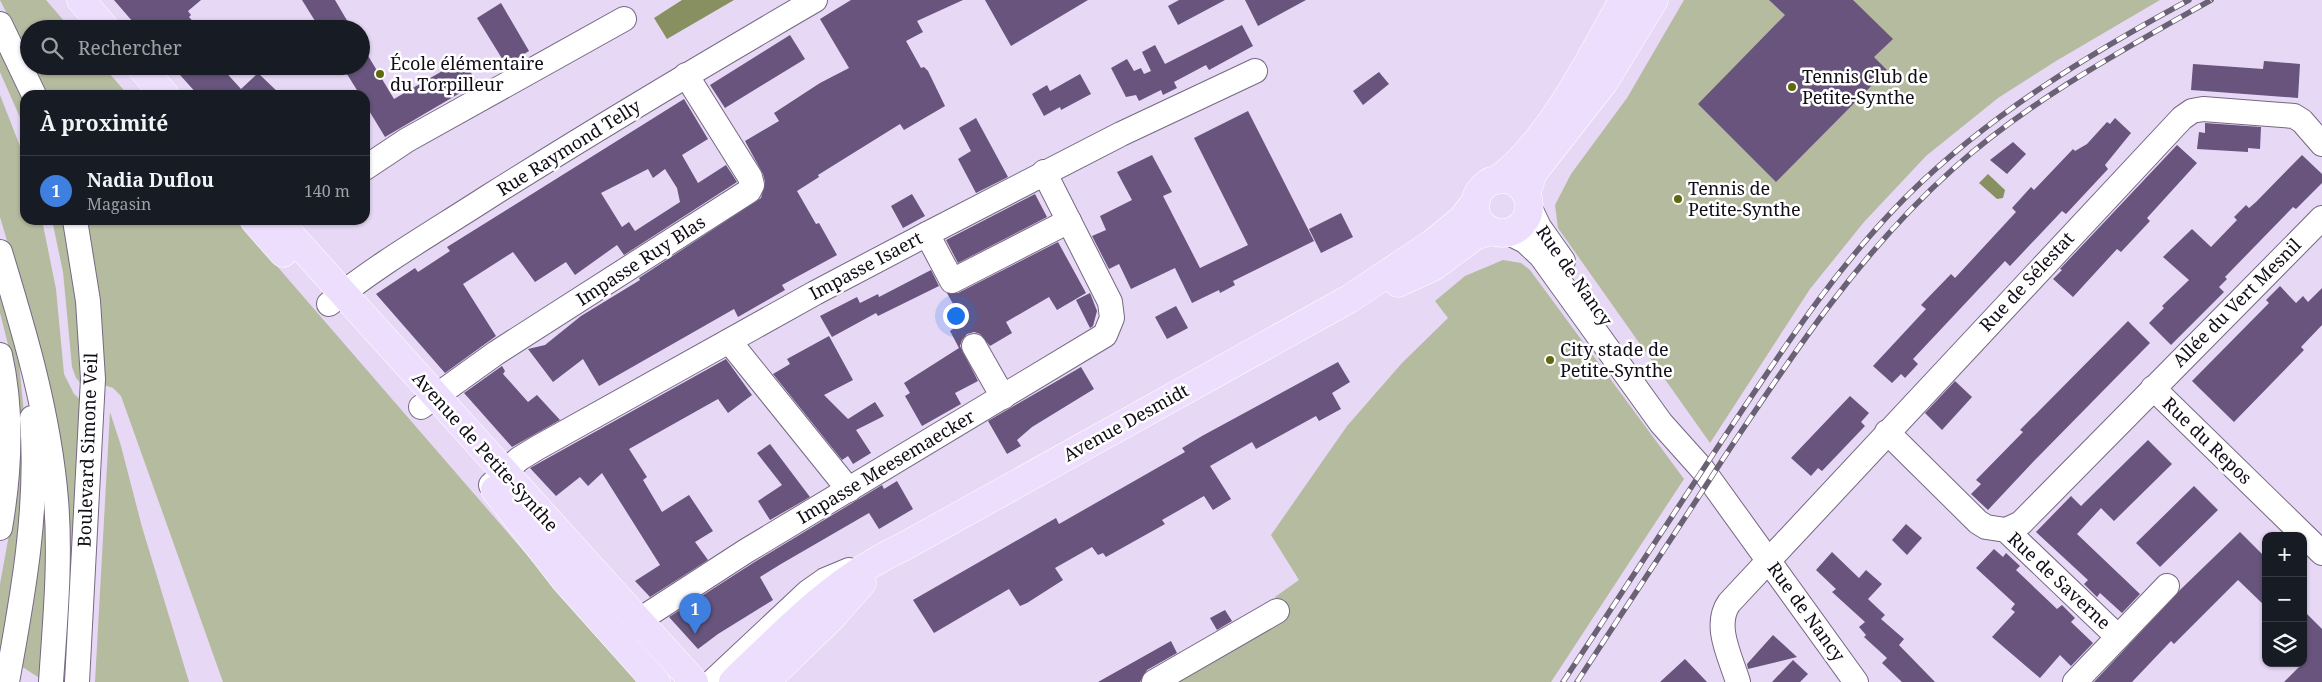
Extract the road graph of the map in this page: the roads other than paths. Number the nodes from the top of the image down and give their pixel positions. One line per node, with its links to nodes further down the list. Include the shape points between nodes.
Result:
1 (60, 0): 7 (main road)
2 (81, 0): 8 (main road)
3 (815, 0): 15 (street, Rue Raymond Telly)
4 (1624, 0): 22 (main road, via 1551,122 1523,158)
5 (1654, 0): 23 (main road, via 1604,82 1533,173)
6 (624, 19): 20 (street, via 401,144)
7 (77, 20)
8 (98, 20)
9 (0, 24): 10 (street)
10 (20, 66)
11 (1255, 71): 21 (street, Impasse Isaert)
12 (24, 75): 16 (street)
13 (126, 75): 17 (main road)
14 (148, 75): 18 (main road)
15 (686, 75): 32 (street, Rue Raymond Telly, via 368,274); 39 (street, Impasse Ruy Blas, via 750,177 752,185 749,191 496,353)
16 (32, 90)
17 (140, 90)
18 (161, 90)
19 (2322, 144): 40 (street, Rue de Sélestat, via 2294,116 2204,109 2187,114)
20 (370, 165)
21 (1044, 172): 26 (street); 30 (street, Impasse Isaert)
22 (1497, 180): 23 (main road, via 1513,181); 24 (main road, via 1483,187)
23 (1528, 200): 29 (main road, via 1528,216 1523,224); 41 (street, Rue de Nancy, via 1550,243 1672,414)
24 (1476, 202): 29 (main road, via 1477,217 1483,225); 33 (main road, Avenue Desmidt, via 1462,219 1433,243)
25 (2322, 218): 37 (street, Allée du Vert Mesnil)
26 (1069, 221): 30 (street, via 952,281); 38 (street, Impasse Meesemaecker, via 1110,302 1111,323 1101,339)
27 (76, 225): 56 (street, Boulevard Simone Veil, via 88,301 93,379)
28 (275, 225): 32 (main road, Avenue de Petite-Synthe)
29 (1500, 232): 33 (main road, Avenue Desmidt, via 1475,236 1418,275); 41 (street, Rue de Nancy, via 1525,241 1541,256 1669,434)
30 (927, 234): 34 (street, Impasse Isaert)
31 (1, 254): 54 (street, Boulevard Simone Veil, via 25,367 34,465 28,554); 55 (street, Boulevard Simone Veil, via 36,370 53,466 58,536)
32 (335, 299): 39 (main road, Avenue de Petite-Synthe)
33 (1349, 299): 46 (main road, Avenue Desmidt)
34 (729, 341): 42 (street, Impasse Isaert, via 537,448); 43 (street)
35 (974, 346): 38 (street)
36 (0, 355): 44 (street, via 9,426 8,471)
37 (2153, 388): 45 (street, Rue du Repos, via 2021,523); 47 (street, Rue du Repos)
38 (1004, 397): 43 (street, Impasse Meesemaecker)
39 (428, 401): 42 (main road, Avenue de Petite-Synthe)
40 (1887, 432): 45 (street, Rue de Saverne, via 1978,522 1986,527); 49 (street, Rue de Sélestat)
41 (1702, 470): 49 (street, Rue de Nancy)
42 (497, 479): 52 (main road, Avenue de Petite-Synthe); 57 (main road, Avenue de Petite-Synthe, via 565,580)
43 (849, 490): 52 (street, Impasse Meesemaecker, via 746,551)
44 (0, 528)
45 (2006, 530): 53 (street, Rue de Saverne)
46 (903, 547): 48 (main road, Avenue Desmidt); 61 (main road, Avenue Desmidt, via 863,581 833,616)
47 (2322, 554)
48 (874, 560): 59 (street, Avenue Desmidt, via 814,588); 60 (main road, Avenue Desmidt, via 822,598)
49 (1769, 561): 63 (street, Rue de Sélestat, via 1729,603 1723,616 1722,629); 64 (street, Rue de Nancy)
50 (2167, 586): 53 (street, Rue de Saverne)
51 (1277, 611): 62 (street)
52 (638, 621): 58 (main road, Avenue de Petite-Synthe)
53 (2118, 637): 65 (street, Rue de Saverne)
54 (8, 681)
55 (51, 682)
56 (77, 682)
57 (656, 682)
58 (694, 682)
59 (712, 682)
60 (733, 682)
61 (765, 682)
62 (1154, 682)
63 (1738, 682)
64 (1856, 682)
65 (2075, 682)

